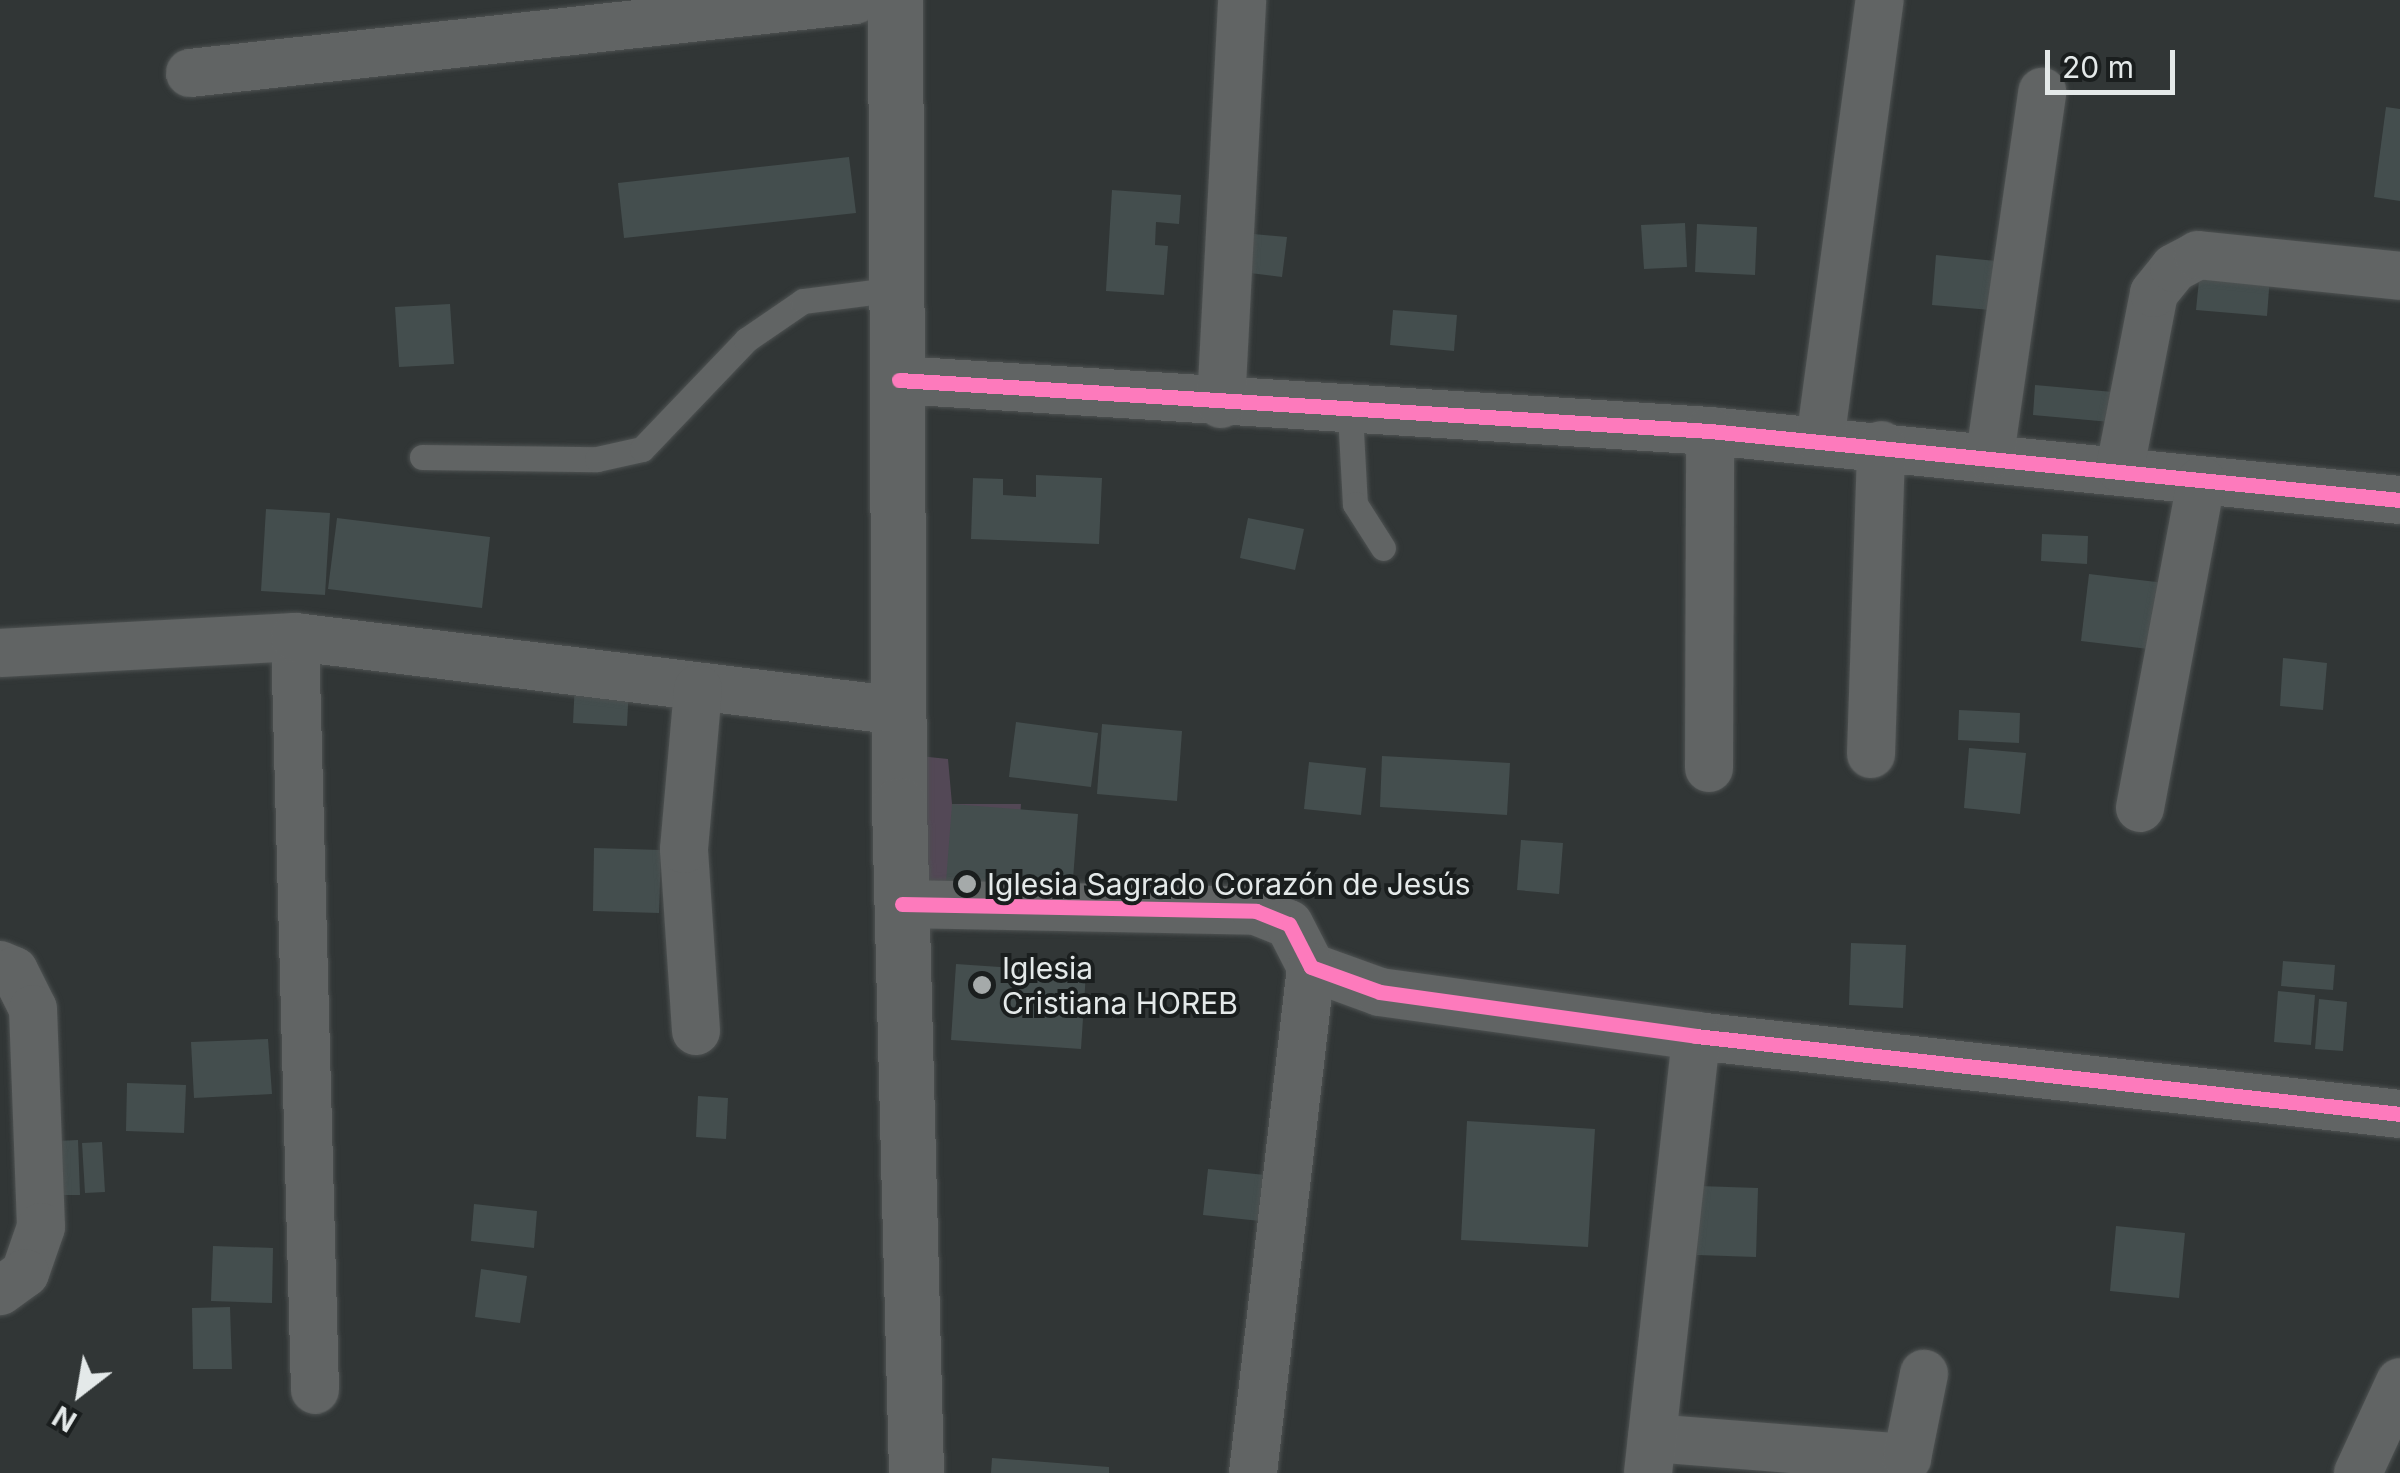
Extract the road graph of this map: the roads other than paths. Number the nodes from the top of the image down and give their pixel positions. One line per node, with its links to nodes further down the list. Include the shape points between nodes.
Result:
1 (855, 0): 5 (street)
2 (895, 0): 8 (street)
3 (1242, 0): 10 (street)
4 (1880, 0): 13 (street)
5 (190, 73)
6 (2042, 92): 15 (street)
7 (2400, 276): 17 (street, via 2198,254 2174,268 2154,292)
8 (897, 288): 9 (street); 16 (lane, via 803,300 746,340 642,449 596,459)
9 (899, 380): 10 (street); 24 (street)
10 (1221, 404): 11 (street)
11 (1350, 413): 12 (street); 20 (lane, via 1355,504)
12 (1710, 430): 13 (street); 26 (street)
13 (1820, 441): 14 (street)
14 (1881, 445): 15 (street); 25 (street)
15 (1990, 455): 17 (street)
16 (422, 457)
17 (2120, 468): 18 (street)
18 (2201, 480): 19 (street); 27 (street)
19 (2400, 500)
20 (1383, 548)
21 (294, 637): 22 (street); 23 (street); 37 (street)
22 (0, 652)
23 (698, 689): 24 (street); 31 (street, via 684,849)
24 (900, 712): 28 (street)
25 (1871, 754)
26 (1709, 768)
27 (2140, 808)
28 (902, 904): 30 (street, via 1256,911 1290,924); 39 (street)
29 (0, 966): 34 (street, via 14,971 33,1009 40,1227 24,1273)
30 (1311, 967): 32 (street, via 1380,992); 40 (street)
31 (696, 1031)
32 (1696, 1036): 33 (street); 38 (street)
33 (2400, 1114)
34 (0, 1290)
35 (1924, 1374): 38 (street, via 1906,1458)
36 (2400, 1382): 41 (street)
37 (315, 1390)
38 (1650, 1456)
39 (916, 1473)
40 (1253, 1473)
41 (2358, 1473)

